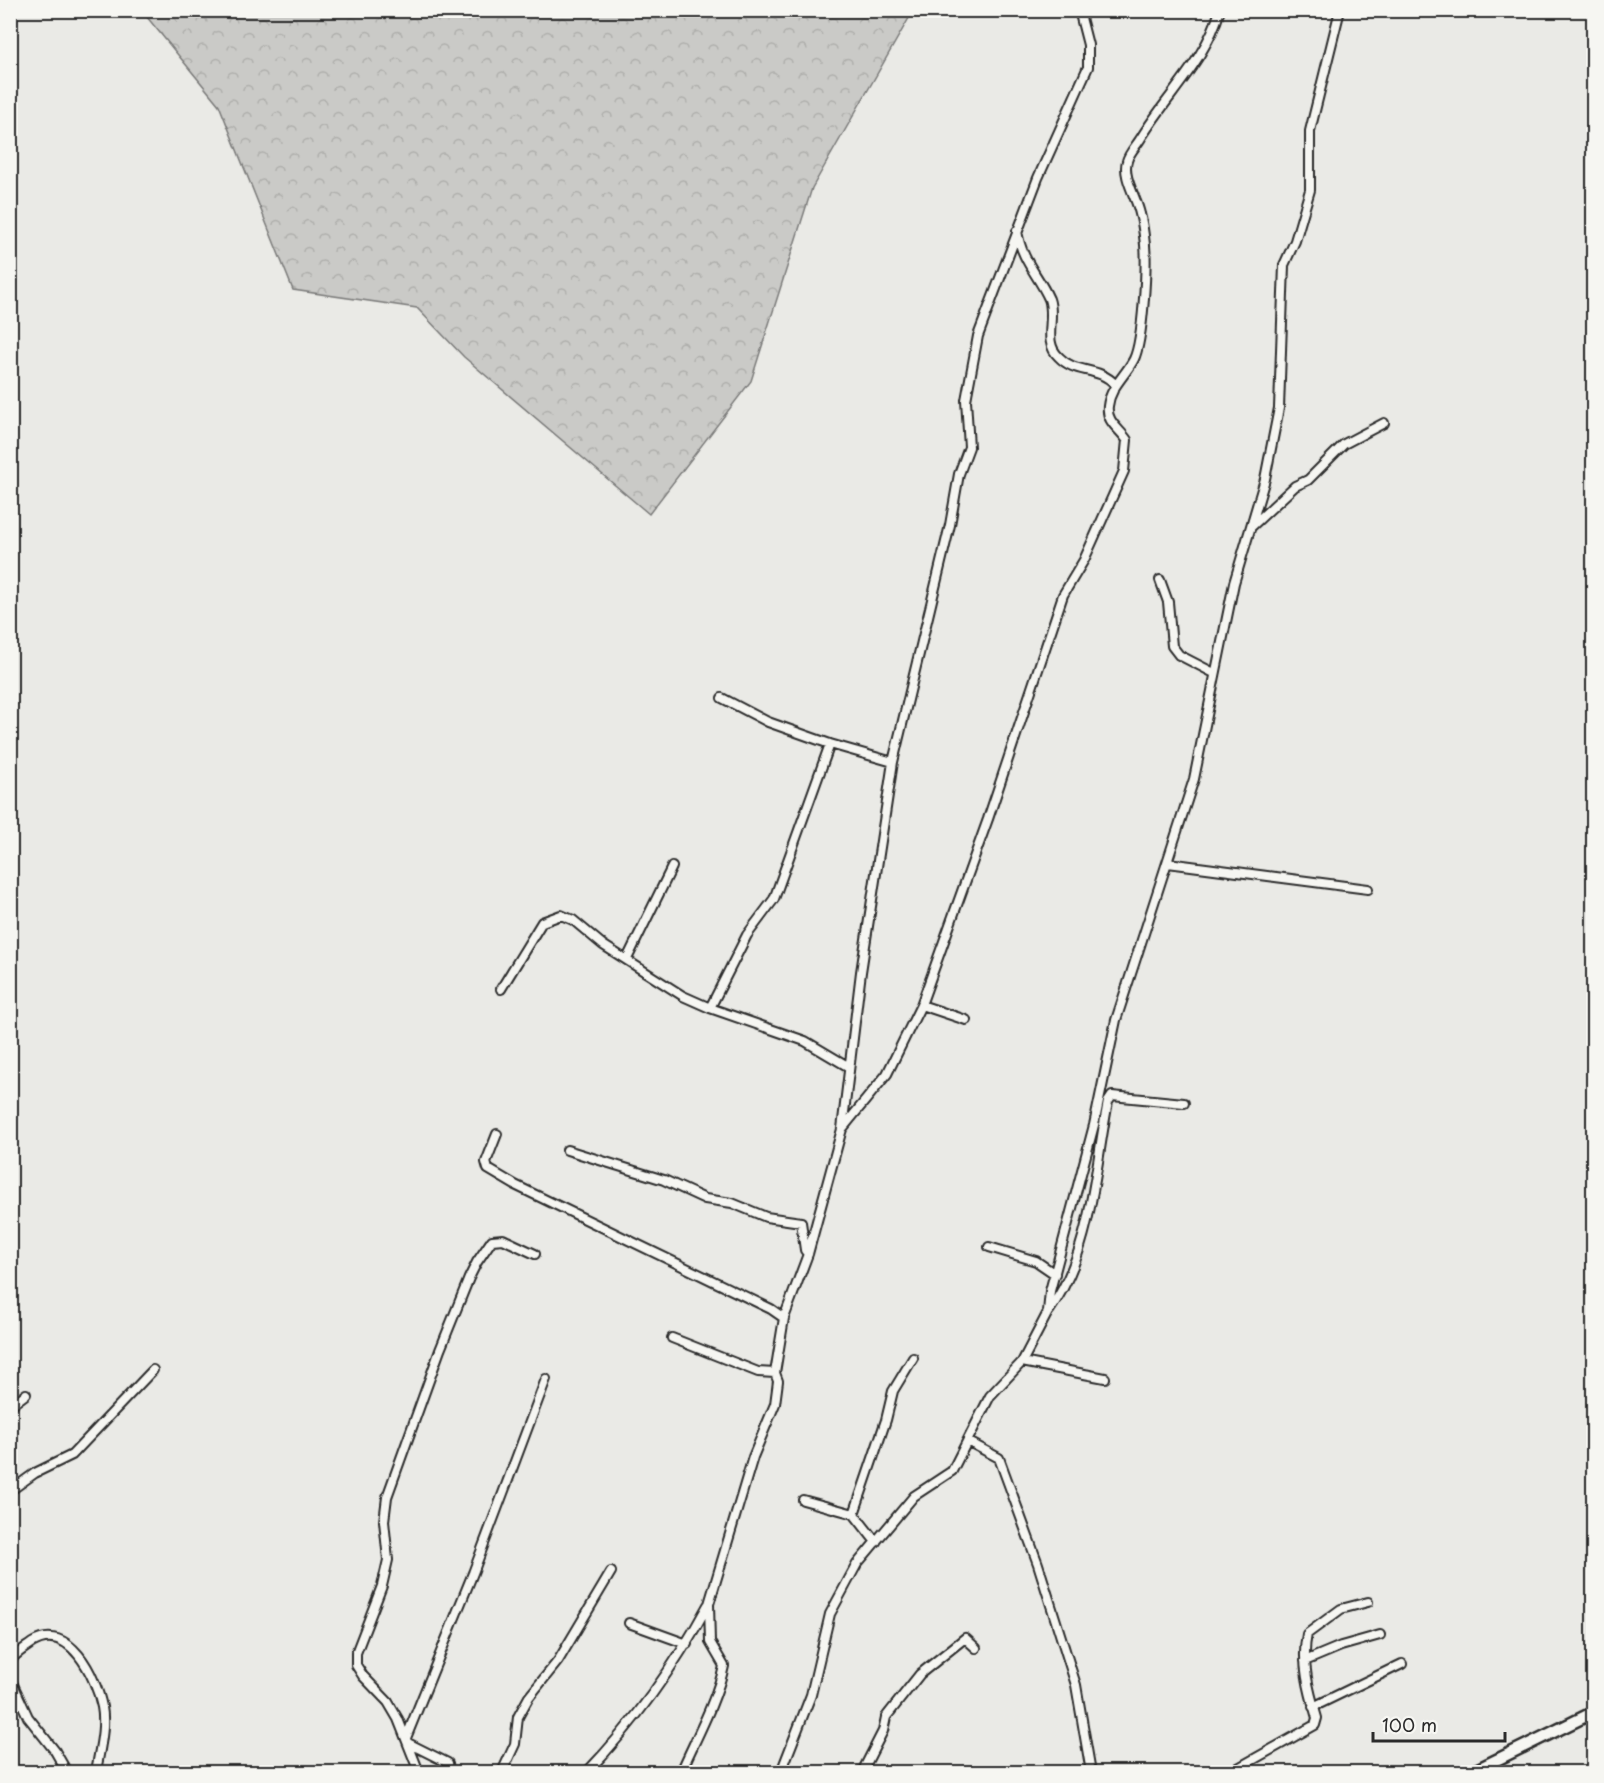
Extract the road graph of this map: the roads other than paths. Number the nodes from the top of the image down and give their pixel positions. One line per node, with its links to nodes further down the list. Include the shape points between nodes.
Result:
1 (1079, 10): 4 (street, via 1088,45 1088,67)
2 (1220, 10): 5 (street, via 1197,59 1158,110 1126,162 1140,212 1146,263 1142,327 1134,358)
3 (1340, 10): 7 (street, via 1310,131 1310,190 1284,265 1279,408)
4 (1017, 231): 5 (street, via 1031,271 1049,299 1050,343 1056,356 1068,365 1107,375); 12 (street, via 978,336 966,400 969,447 959,474)
5 (1116, 385): 18 (street, via 1107,407 1109,421 1127,440 1124,471 1084,560 1063,596)
6 (1384, 423): 7 (street, via 1344,444)
7 (1251, 527): 9 (street)
8 (1160, 580): 9 (street, via 1168,602 1172,646 1179,655)
9 (1214, 673): 13 (street, via 1194,779)
10 (722, 698): 11 (street, via 768,722)
11 (830, 744): 12 (street); 19 (street, via 774,899 747,935)
12 (893, 762): 21 (street)
13 (1168, 862): 15 (street); 23 (street, via 1116,1020)
14 (672, 867): 16 (street)
15 (1368, 889)
16 (627, 959): 17 (street, via 573,920 554,916 542,922); 19 (street, via 683,996)
17 (501, 989)
18 (921, 1005): 20 (street); 24 (street, via 887,1074)
19 (710, 1008): 21 (street, via 806,1041)
20 (966, 1020)
21 (849, 1067): 24 (street)
22 (1184, 1102): 26 (street, via 1112,1096)
23 (1094, 1125): 26 (street); 31 (street)
24 (842, 1129): 30 (street)
25 (497, 1134): 33 (street, via 486,1161 488,1169)
26 (1100, 1145): 32 (street, via 1080,1252 1066,1287)
27 (567, 1150): 30 (street, via 664,1180 705,1199 732,1203 766,1217 801,1222)
28 (988, 1247): 31 (street, via 1036,1261)
29 (535, 1254): 61 (street, via 503,1239 492,1240 477,1262 440,1350 387,1497 384,1521 388,1560 356,1653 356,1665 387,1702)
30 (808, 1254): 33 (street)
31 (1055, 1274): 32 (street)
32 (1048, 1312): 36 (street)
33 (784, 1318): 38 (street)
34 (672, 1338): 38 (street, via 758,1372)
35 (913, 1358): 46 (street, via 893,1391)
36 (1022, 1362): 39 (street); 43 (street, via 990,1396)
37 (153, 1371): 44 (street, via 72,1455 35,1473)
38 (775, 1373): 50 (street, via 775,1404 753,1457)
39 (1105, 1378)
40 (546, 1379): 61 (street)
41 (26, 1394): 42 (street)
42 (10, 1406)
43 (969, 1442): 47 (street, via 952,1471 914,1496); 71 (street, via 999,1458 1035,1553 1076,1685)
44 (10, 1491)
45 (803, 1500): 46 (street)
46 (854, 1514): 47 (street)
47 (876, 1542): 69 (street, via 857,1564 830,1614 811,1695)
48 (611, 1572): 66 (street, via 518,1717 515,1744)
49 (1368, 1602): 56 (street, via 1341,1609 1313,1628 1306,1641)
50 (709, 1604): 53 (street); 68 (street, via 710,1642 724,1666 720,1688)
51 (629, 1623): 53 (street)
52 (1380, 1635): 56 (street)
53 (687, 1644): 67 (street, via 625,1733)
54 (976, 1648): 70 (street, via 965,1638 920,1674 886,1717)
55 (10, 1661): 63 (street, via 46,1636 56,1637 89,1668 102,1709)
56 (1305, 1661): 59 (street)
57 (1402, 1664): 59 (street)
58 (10, 1678): 62 (street, via 28,1718)
59 (1313, 1707): 72 (street, via 1317,1718 1314,1725)
60 (1593, 1712): 73 (main road)
61 (407, 1741): 64 (street); 65 (street, via 448,1763)
62 (67, 1773)
63 (96, 1773)
64 (419, 1773)
65 (449, 1773)
66 (502, 1773)
67 (587, 1773)
68 (681, 1773)
69 (781, 1773)
70 (862, 1773)
71 (1091, 1773)
72 (1232, 1773)
73 (1472, 1773)

